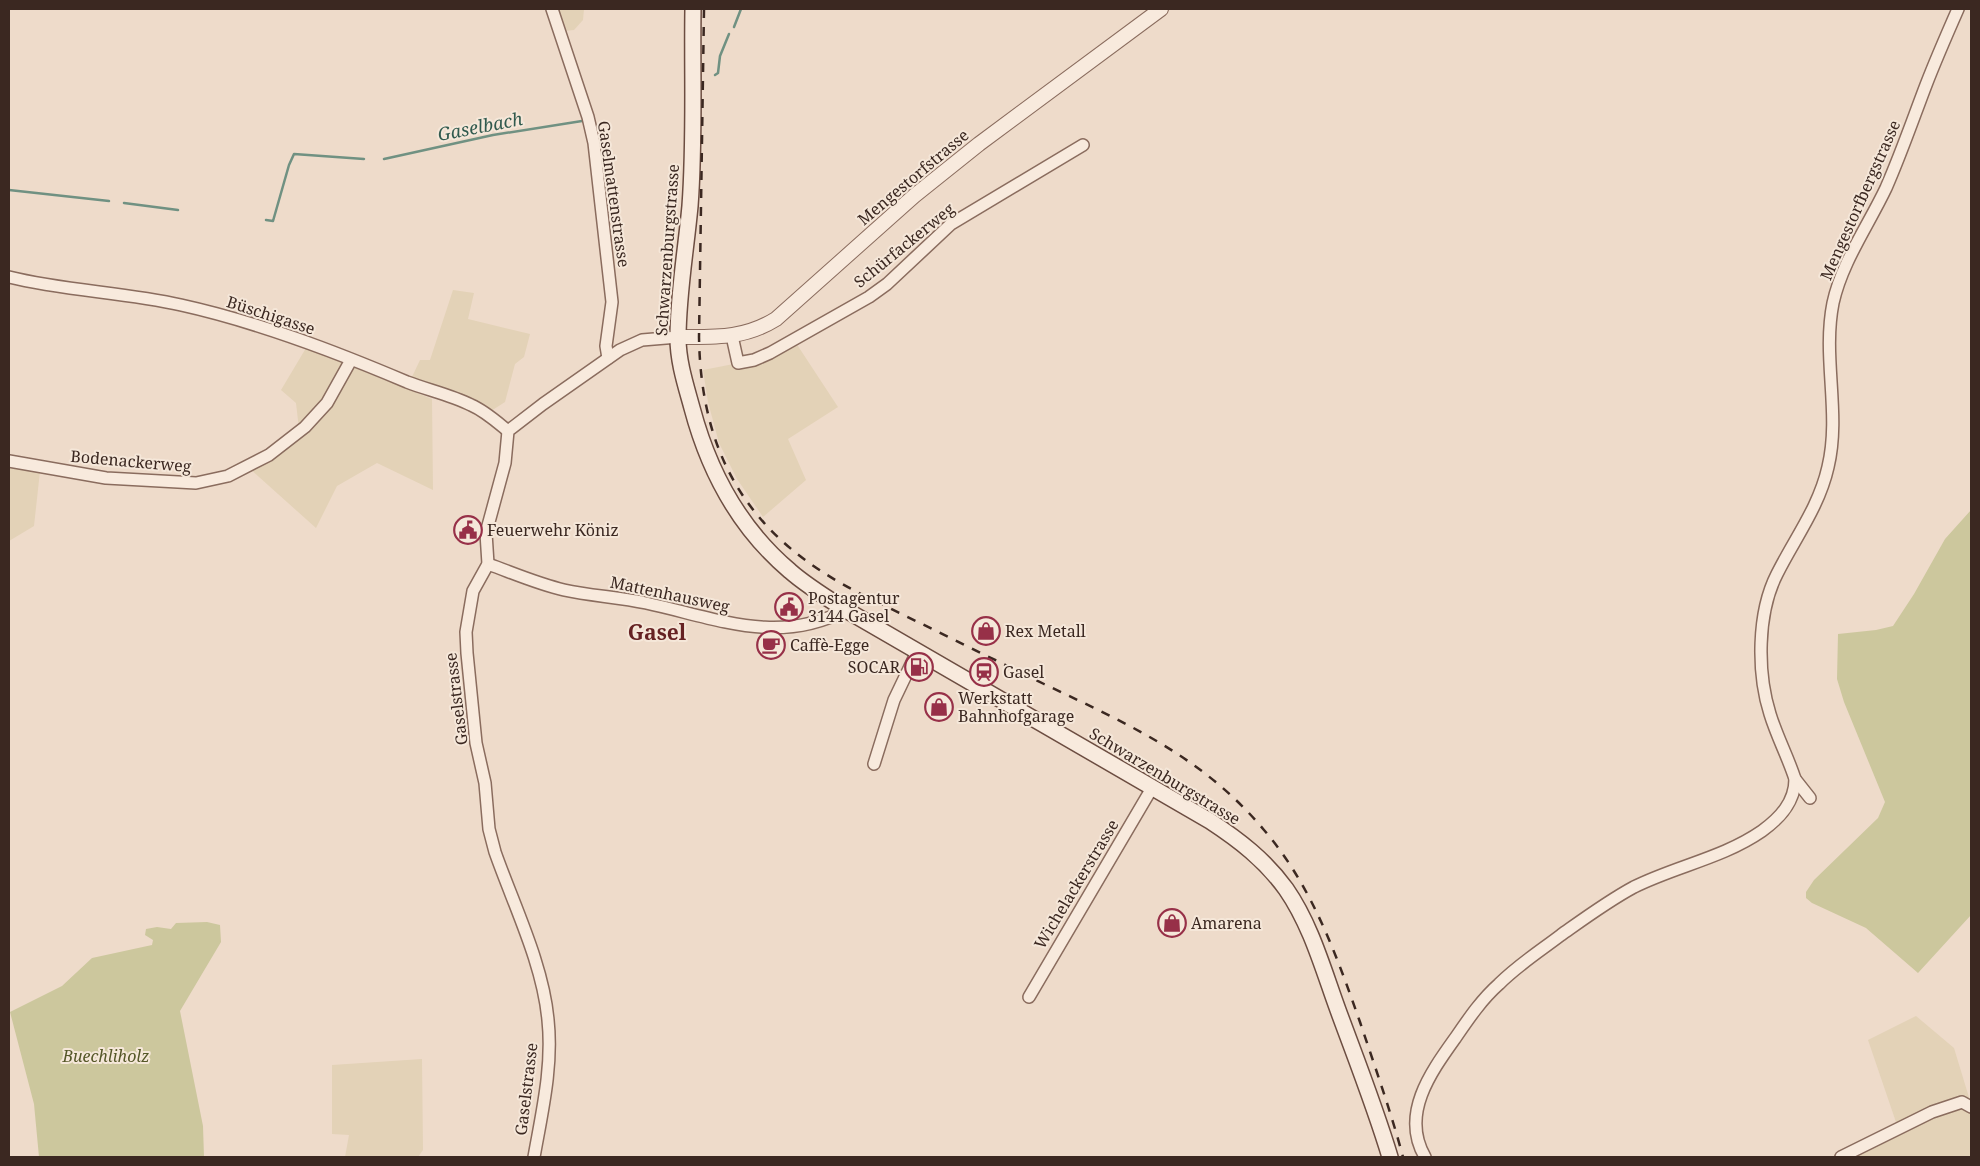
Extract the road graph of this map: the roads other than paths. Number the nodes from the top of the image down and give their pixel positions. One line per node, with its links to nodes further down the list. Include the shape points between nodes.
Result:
1 (552, 9): 9 (street, Gaselmattenstrasse, via 594,143 612,302 606,346)
2 (693, 9): 8 (main road, Schwarzenburgstrasse, via 690,205)
3 (1162, 9): 7 (street, Mengestorfstrasse, via 978,144 914,196 776,319 757,330)
4 (1958, 9): 17 (street, Mengestorfbergstrasse, via 1885,189 1836,290 1828,352 1833,436 1828,468 1815,508 1776,575 1764,610 1761,644 1766,701)
5 (1083, 145): 7 (street, Schürfackerweg, via 950,224 880,290 794,340 754,360 738,363)
6 (9, 277): 10 (street, Büschigasse, via 198,309 245,322)
7 (732, 336): 8 (street, Mengestorfstrasse)
8 (678, 337): 9 (street, via 638,341); 14 (main road, Schwarzenburgstrasse, via 681,364 698,429 729,502 777,560)
9 (608, 358): 11 (street)
10 (351, 360): 11 (street, Büschigasse, via 431,392 471,404); 12 (street, Bodenackerweg, via 327,403 305,427 269,455 228,476 196,483 106,478)
11 (508, 431): 13 (street, via 505,463 486,533)
12 (9, 461)
13 (488, 564): 14 (street, Mattenhausweg, via 561,589 648,604 747,627 804,625 830,619); 22 (street, Gaselstrasse, via 472,595 466,654 489,829 543,988 548,1020 546,1089)
14 (846, 610): 15 (main road, Schwarzenburgstrasse)
15 (917, 652): 16 (street, via 894,700); 18 (main road, Schwarzenburgstrasse)
16 (874, 764)
17 (1795, 779): 19 (street); 19 (street, Mengestorfbergstrasse, via 1810,798)
18 (1152, 788): 20 (street, Wichelackerstrasse); 23 (main road, Schwarzenburgstrasse, via 1241,842 1266,865 1289,894 1312,939)
19 (1790, 803): 24 (street, via 1775,821 1748,840 1651,879 1618,896 1498,984 1462,1027 1422,1090 1416,1124)
20 (1028, 997)
21 (1971, 1107): 25 (street, via 1962,1102 1932,1112)
22 (534, 1157)
23 (1390, 1157)
24 (1425, 1157)
25 (1841, 1157)

